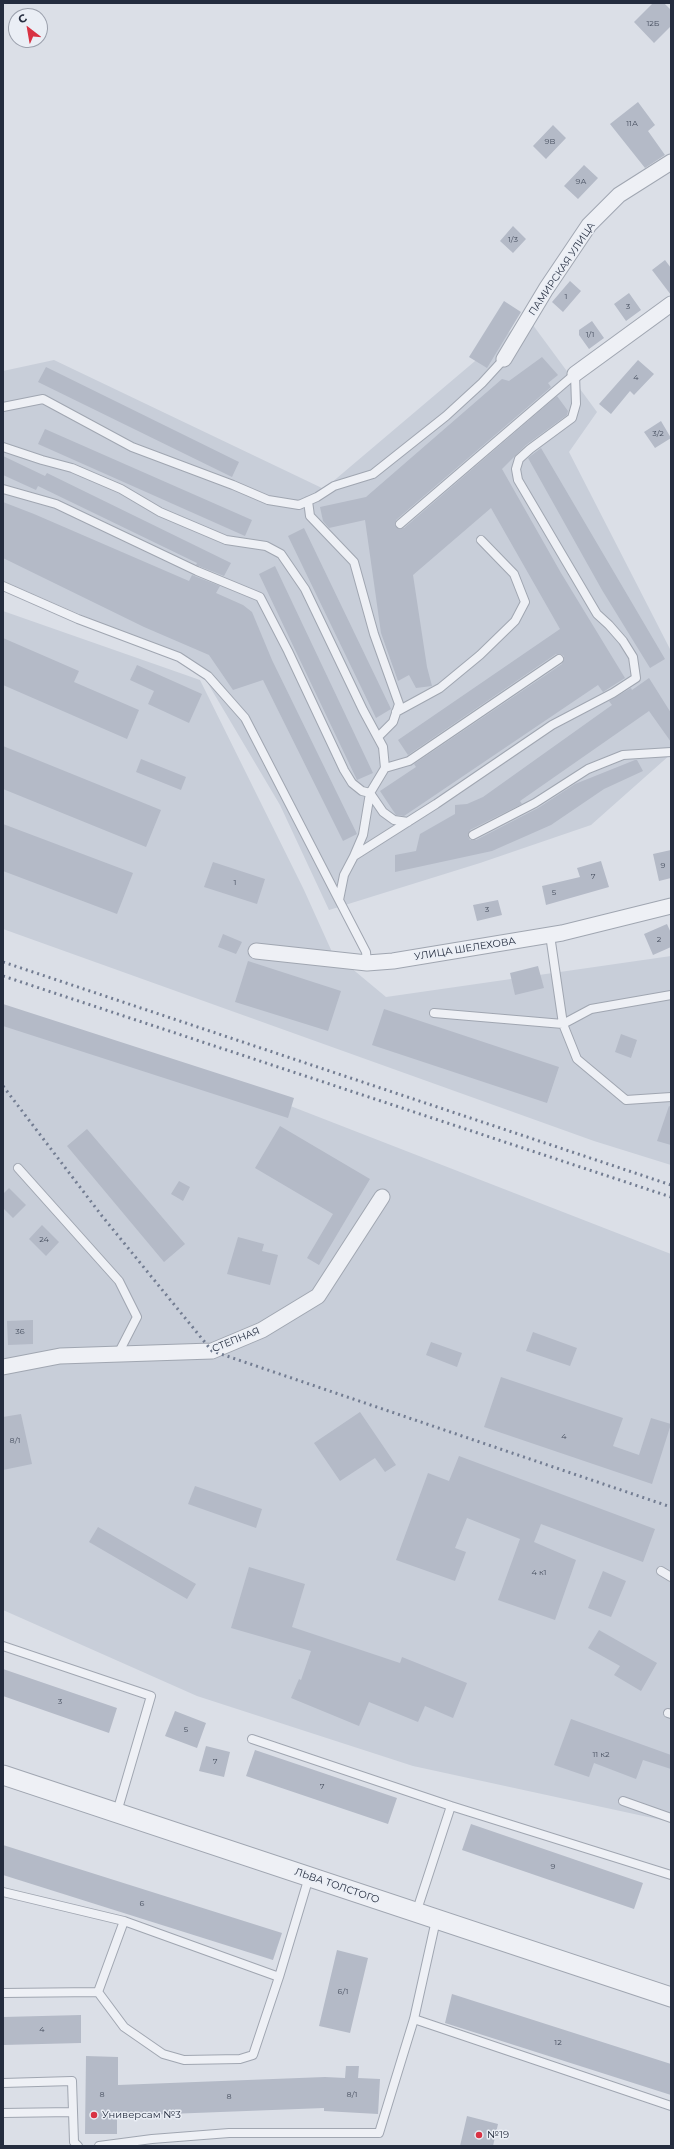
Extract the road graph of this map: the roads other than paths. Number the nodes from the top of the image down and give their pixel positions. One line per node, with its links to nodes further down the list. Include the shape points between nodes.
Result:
1 (671, 162): 3 (street, ПАМИРСКАЯ УЛИЦА, via 619,195 589,225)
2 (671, 304): 4 (street)
3 (504, 359): 8 (lane, via 446,416 373,474 334,486)
4 (575, 374): 9 (lane); 18 (lane, via 576,404 572,418 519,459 516,469 518,480 597,614 623,641 633,657 636,678 552,725)
5 (3, 407): 8 (lane, via 43,398 132,447 268,500 299,505)
6 (3, 447): 14 (lane, via 72,468 121,489 160,512 226,540 266,546 281,554 304,589)
7 (3, 489): 17 (lane, via 56,504 260,598 272,618 344,770 352,783 362,791)
8 (308, 501): 13 (lane, via 310,516 354,562 374,634 399,704)
9 (400, 524)
10 (481, 540): 13 (lane, via 514,574 525,602 515,620 480,655 440,688)
11 (3, 586): 21 (lane, via 78,619 179,657 208,676 245,718)
12 (559, 659): 16 (lane, via 409,761)
13 (396, 712): 14 (lane, via 393,722)
14 (378, 737): 16 (lane, via 383,747)
15 (671, 752): 19 (lane, via 623,755 588,769 535,803)
16 (385, 768): 17 (lane)
17 (370, 793): 18 (lane, via 383,812 394,820); 20 (lane, via 363,835)
18 (408, 822): 20 (lane)
19 (473, 836)
20 (354, 856): 21 (lane, via 344,875)
21 (339, 900): 25 (lane, via 366,952)
22 (671, 906): 23 (street, УЛИЦА ШЕЛЕХОВА)
23 (550, 935): 25 (street, УЛИЦА ШЕЛЕХОВА); 28 (lane)
24 (256, 951): 25 (street, УЛИЦА ШЕЛЕХОВА)
25 (367, 963)
26 (671, 995): 28 (lane, via 591,1009)
27 (434, 1013): 28 (lane)
28 (563, 1024): 29 (lane, via 577,1059 626,1100)
29 (671, 1097)
30 (18, 1168): 32 (lane, via 119,1281 136,1317)
31 (382, 1197): 32 (street, СТЕПНАЯ, via 318,1296 262,1330 212,1351)
32 (118, 1354): 33 (street, СТЕПНАЯ, via 60,1356)
33 (3, 1367)
34 (661, 1572): 35 (lane)
35 (671, 1577)
36 (3, 1646): 41 (lane, via 151,1696)
37 (252, 1739): 40 (lane)
38 (3, 1775): 41 (street, ЛЬВА ТОЛСТОГО)
39 (623, 1801): 42 (lane)
40 (451, 1806): 43 (lane); 46 (lane)
41 (117, 1812): 44 (street, ЛЬВА ТОЛСТОГО)
42 (671, 1818)
43 (671, 1875)
44 (309, 1876): 46 (street, ЛЬВА ТОЛСТОГО); 49 (lane)
45 (3, 1892): 48 (lane)
46 (416, 1914): 47 (street, ЛЬВА ТОЛСТОГО)
47 (436, 1920): 52 (street, ЛЬВА ТОЛСТОГО); 53 (lane)
48 (124, 1921): 49 (lane); 50 (lane)
49 (279, 1977): 50 (lane, via 253,2055 240,2059 184,2060 163,2054 124,2027)
50 (98, 1992): 51 (lane)
51 (3, 1994)
52 (671, 1997)
53 (414, 2019): 55 (lane); 59 (lane, via 379,2133 229,2133)
54 (3, 2083): 56 (lane, via 72,2081)
55 (671, 2106)
56 (73, 2112): 57 (lane); 58 (lane, via 74,2142)
57 (3, 2114)
58 (78, 2146)
59 (99, 2146)

